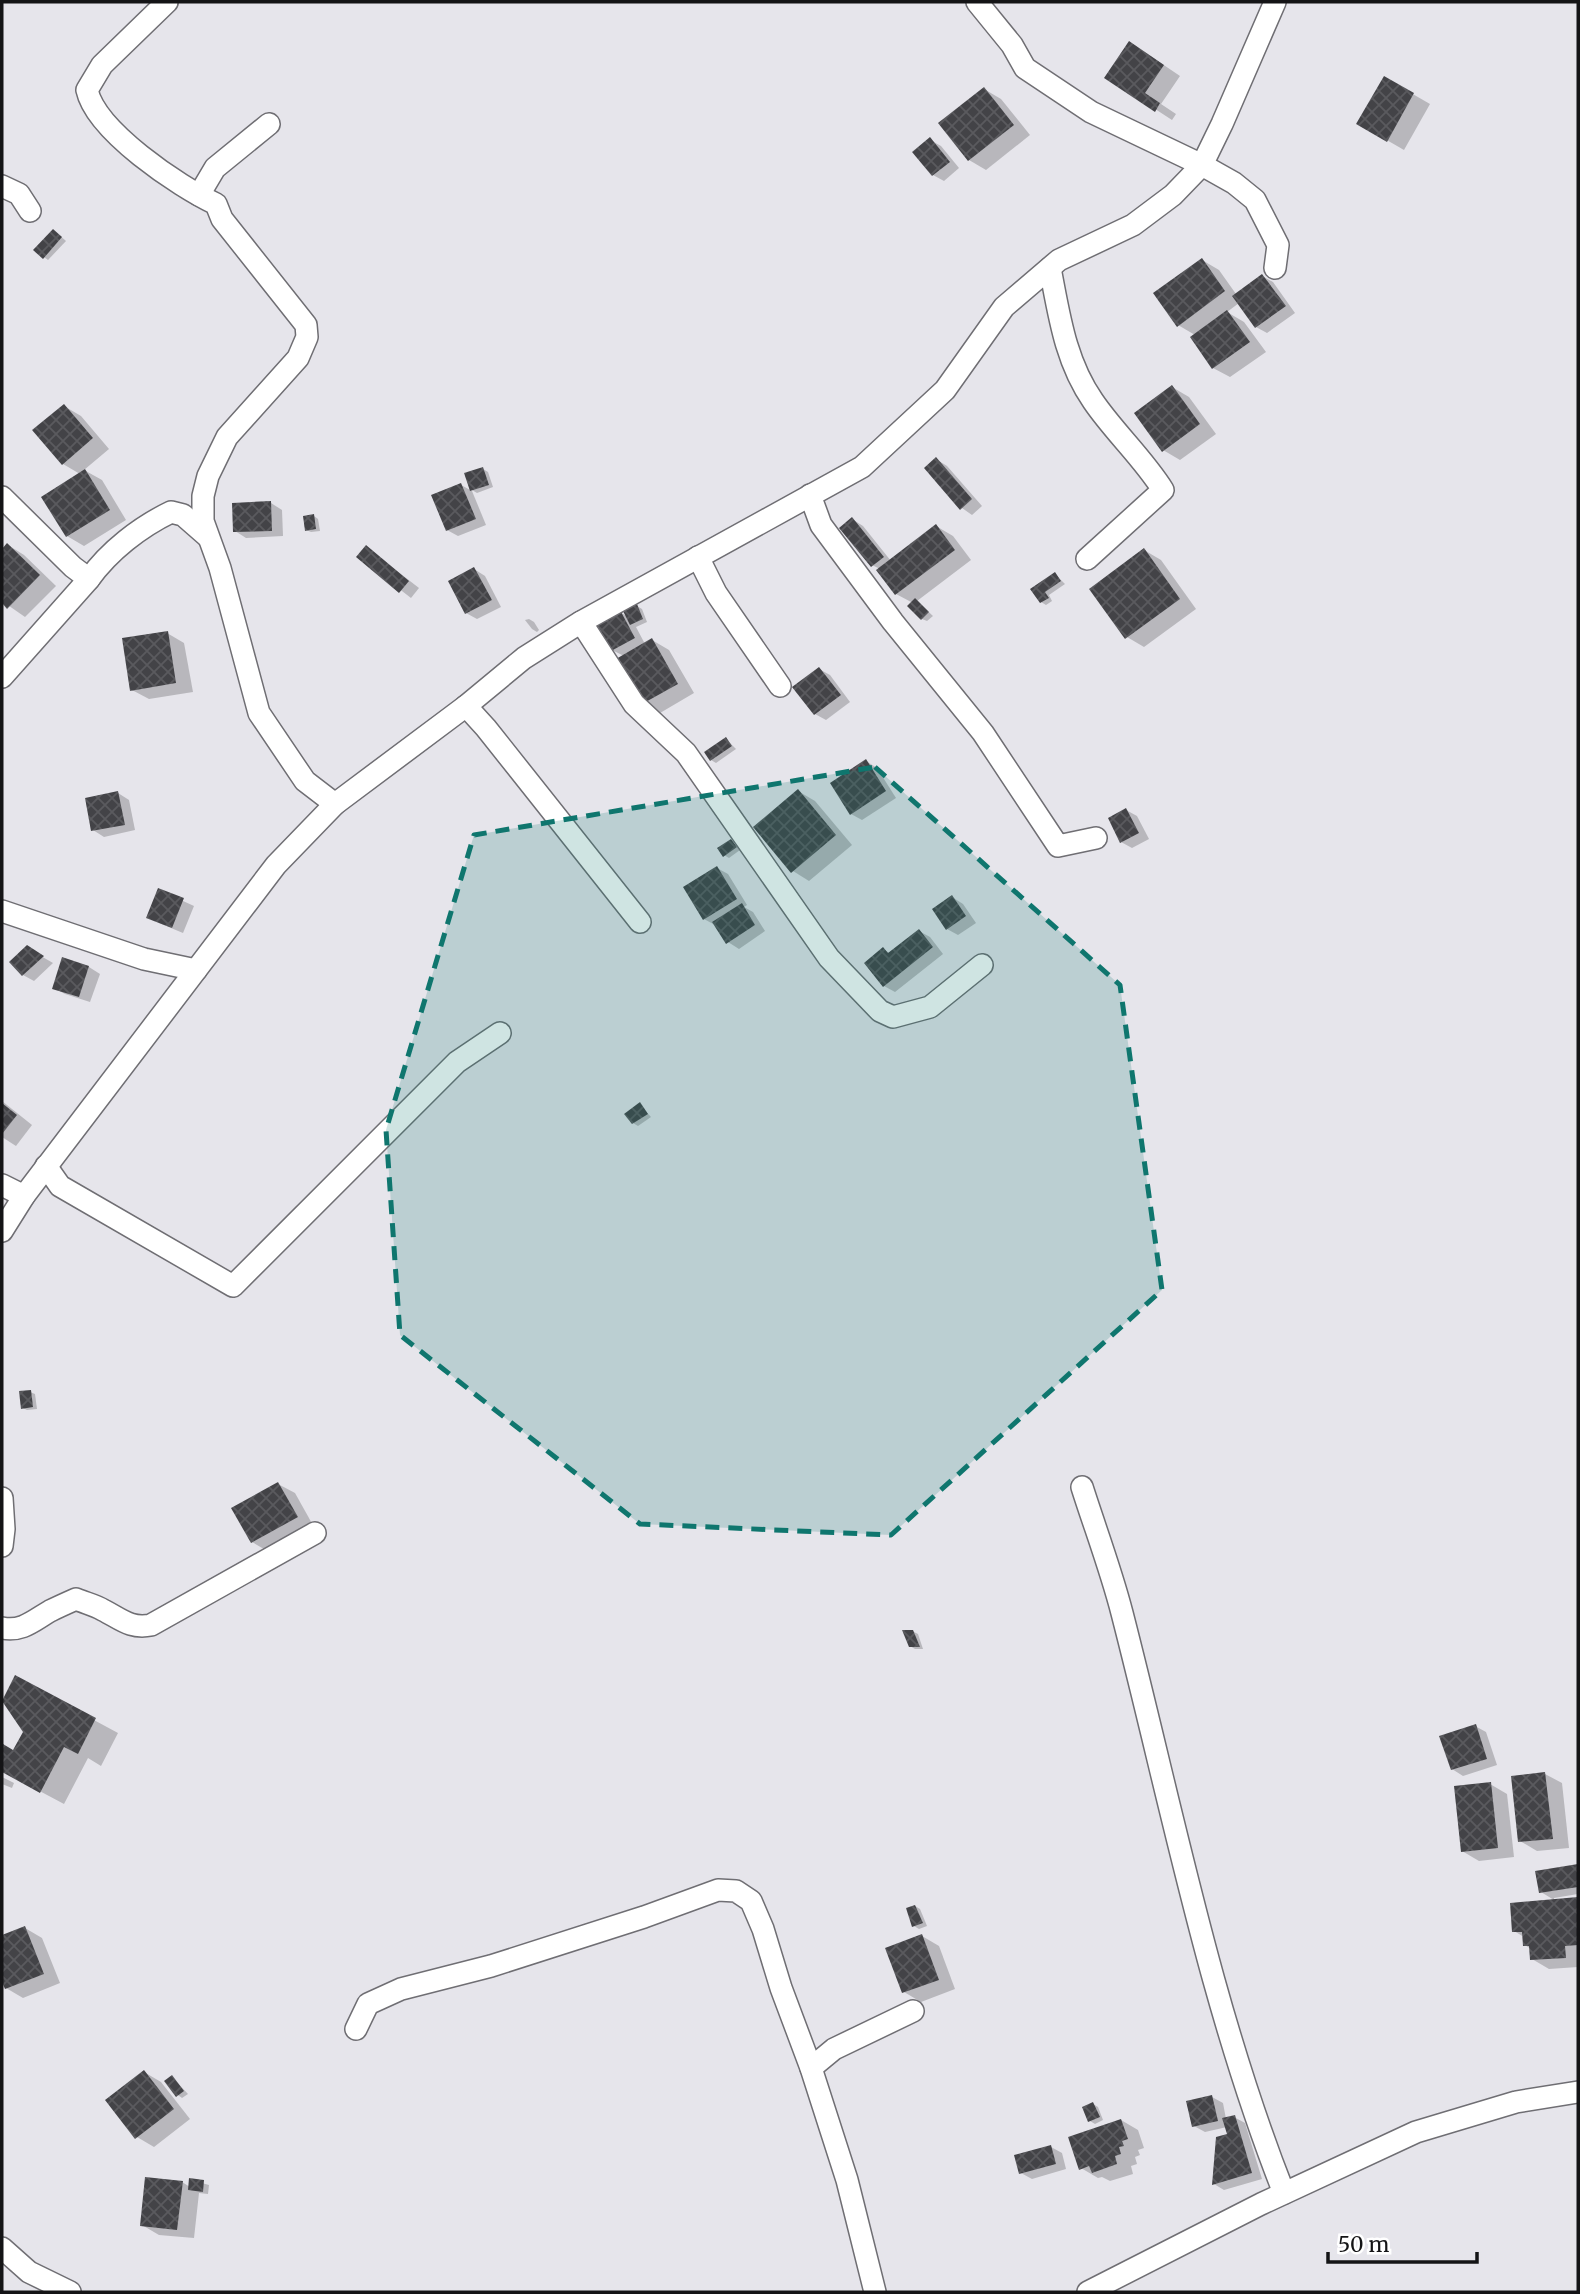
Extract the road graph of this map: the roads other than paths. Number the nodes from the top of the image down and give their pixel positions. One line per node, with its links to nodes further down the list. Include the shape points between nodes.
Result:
1 (167, 2): 7 (street, via 102,65 87,90 90,103 130,148)
2 (977, 2): 5 (street, via 1025,68 1091,112)
3 (1275, 2): 5 (street)
4 (268, 124): 7 (street, via 215,169)
5 (1202, 164): 9 (street, via 1173,195 1133,225); 10 (street, via 1255,200 1278,245)
6 (2, 186): 8 (street, via 19,194)
7 (199, 195): 13 (street, via 216,204 222,219 306,325 307,337 298,358 227,437 203,496)
8 (30, 211)
9 (1050, 268): 11 (street, via 1004,307 945,390 862,467); 15 (street, via 1070,360 1092,400 1163,490)
10 (1275, 268)
11 (810, 495): 14 (street); 22 (street, via 821,525 983,733 1058,846)
12 (2, 497): 16 (street)
13 (207, 536): 16 (street, via 183,515 171,512 137,532); 21 (street, via 259,713 305,781)
14 (698, 557): 17 (street); 19 (street, via 716,593)
15 (1087, 559)
16 (89, 579): 18 (street)
17 (581, 622): 20 (street, via 524,659); 25 (street, via 634,704 686,753 830,958 880,1011 893,1017 930,1007)
18 (2, 677)
19 (780, 686)
20 (466, 706): 21 (street); 24 (street)
21 (335, 804): 26 (street, via 276,865)
22 (1096, 838)
23 (2, 911): 26 (street, via 145,959)
24 (640, 922)
25 (982, 965)
26 (196, 970): 28 (street)
27 (500, 1033): 28 (street, via 457,1062 233,1286 60,1186)
28 (46, 1166): 30 (street)
29 (2, 1185): 30 (street)
30 (24, 1196): 31 (street)
31 (2, 1231)
32 (1082, 1487): 41 (street, via 1121,1610 1215,1986)
33 (2, 1498): 35 (street)
34 (315, 1533): 36 (street, via 151,1625 137,1628 76,1599 27,1626)
35 (2, 1546)
36 (2, 1628)
37 (913, 2011): 39 (street, via 834,2049)
38 (356, 2029): 39 (street, via 368,2004 401,1989 491,1966 718,1890 736,1891 751,1901 763,1929)
39 (811, 2068): 44 (street, via 847,2180)
40 (1578, 2092): 41 (street, via 1516,2102 1416,2132)
41 (1284, 2193): 45 (street)
42 (2, 2248): 43 (street, via 29,2272)
43 (70, 2292)
44 (875, 2292)
45 (1088, 2292)

